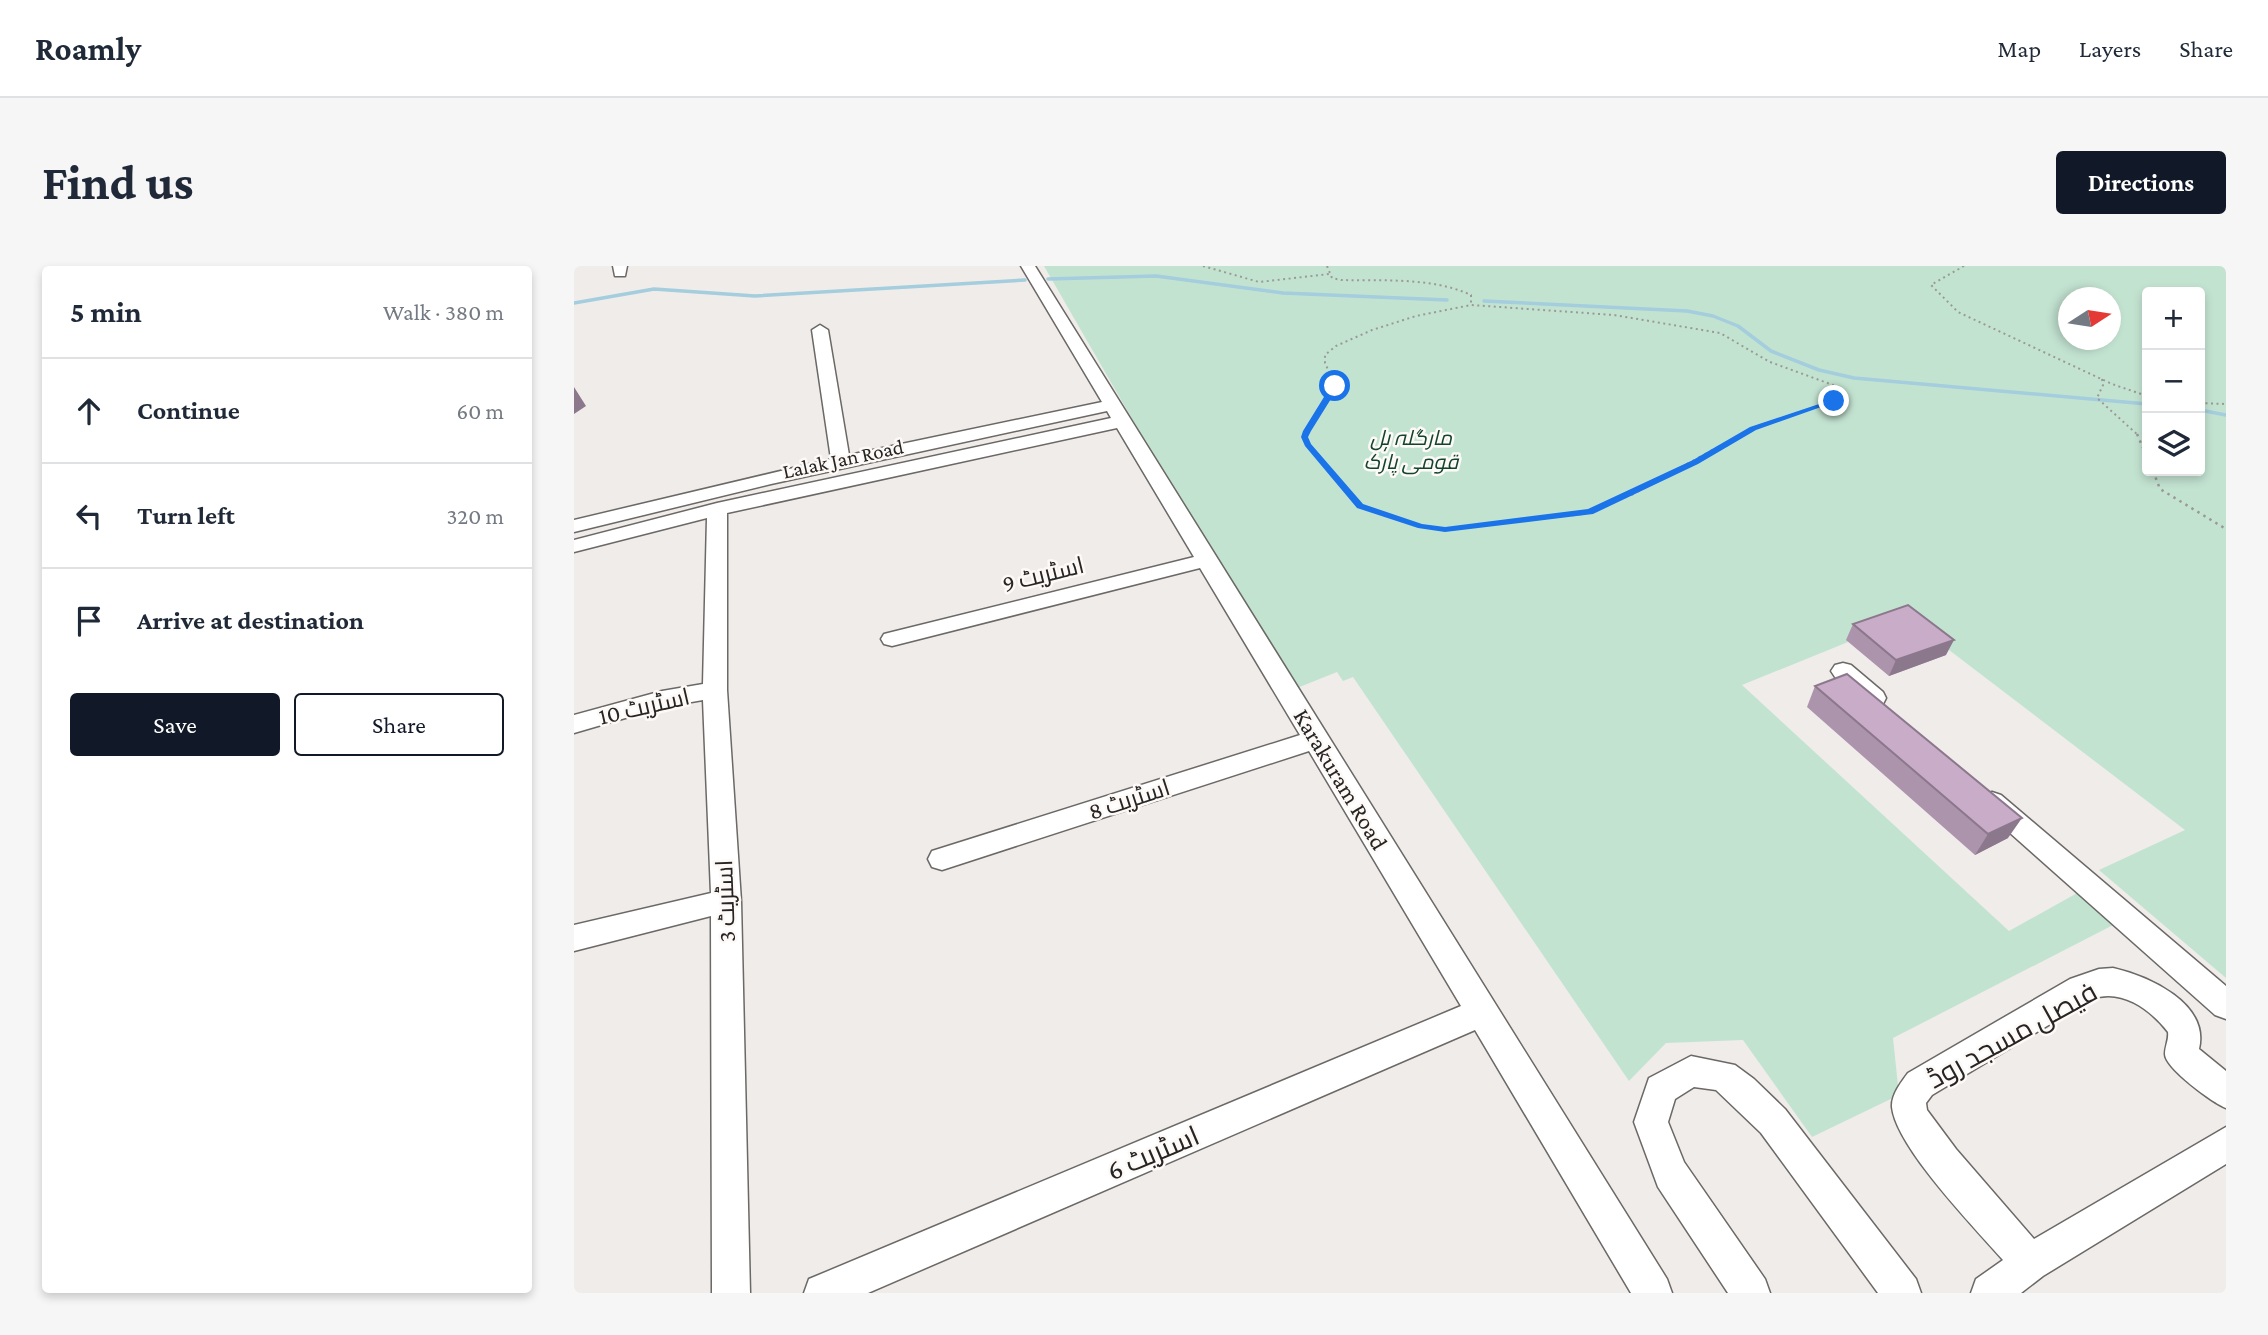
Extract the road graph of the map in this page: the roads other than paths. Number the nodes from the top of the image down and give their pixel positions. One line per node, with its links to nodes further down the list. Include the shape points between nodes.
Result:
1 (1028, 266): 3 (street, Karakuram Road)
2 (820, 330): 4 (street)
3 (1118, 413): 4 (street, Lalak Jan Road); 5 (street, Lalak Jan Road); 8 (street, Karakuram Road)
4 (841, 462): 6 (street, Lalak Jan Road)
5 (718, 509): 7 (street, Lalak Jan Road); 11 (street, اسٹریٹ 3)
6 (574, 526)
7 (574, 546)
8 (1207, 560): 9 (street, اسٹریٹ 9); 14 (street, Karakuram Road)
9 (892, 639)
10 (1843, 671): 12 (street)
11 (715, 690): 13 (street, اسٹریٹ 10, via 662,699); 17 (street, اسٹریٹ 3)
12 (1894, 716)
13 (574, 724)
14 (1316, 739): 16 (street, اسٹریٹ 8); 20 (street, Karakuram Road)
15 (1975, 786): 19 (street)
16 (942, 859)
17 (726, 901): 18 (street); 24 (street, اسٹریٹ 3)
18 (574, 938)
19 (2226, 1005)
20 (1482, 1012): 25 (street, اسٹریٹ 6); 26 (street, Karakuram Road)
21 (2226, 1092): 23 (street, فیصل مسجد روڈ, via 2181,1054 2184,1030 2169,1011 2129,985 2103,982 2081,989 1920,1084 1908,1106 1912,1117)
22 (2226, 1144): 23 (street)
23 (2030, 1263): 29 (street)
24 (731, 1293)
25 (823, 1293)
26 (1653, 1293)
27 (1751, 1293): 28 (street, via 1671,1174 1651,1122 1661,1089 1691,1071 1723,1076 1773,1121)
28 (1902, 1293)
29 (1990, 1293)

